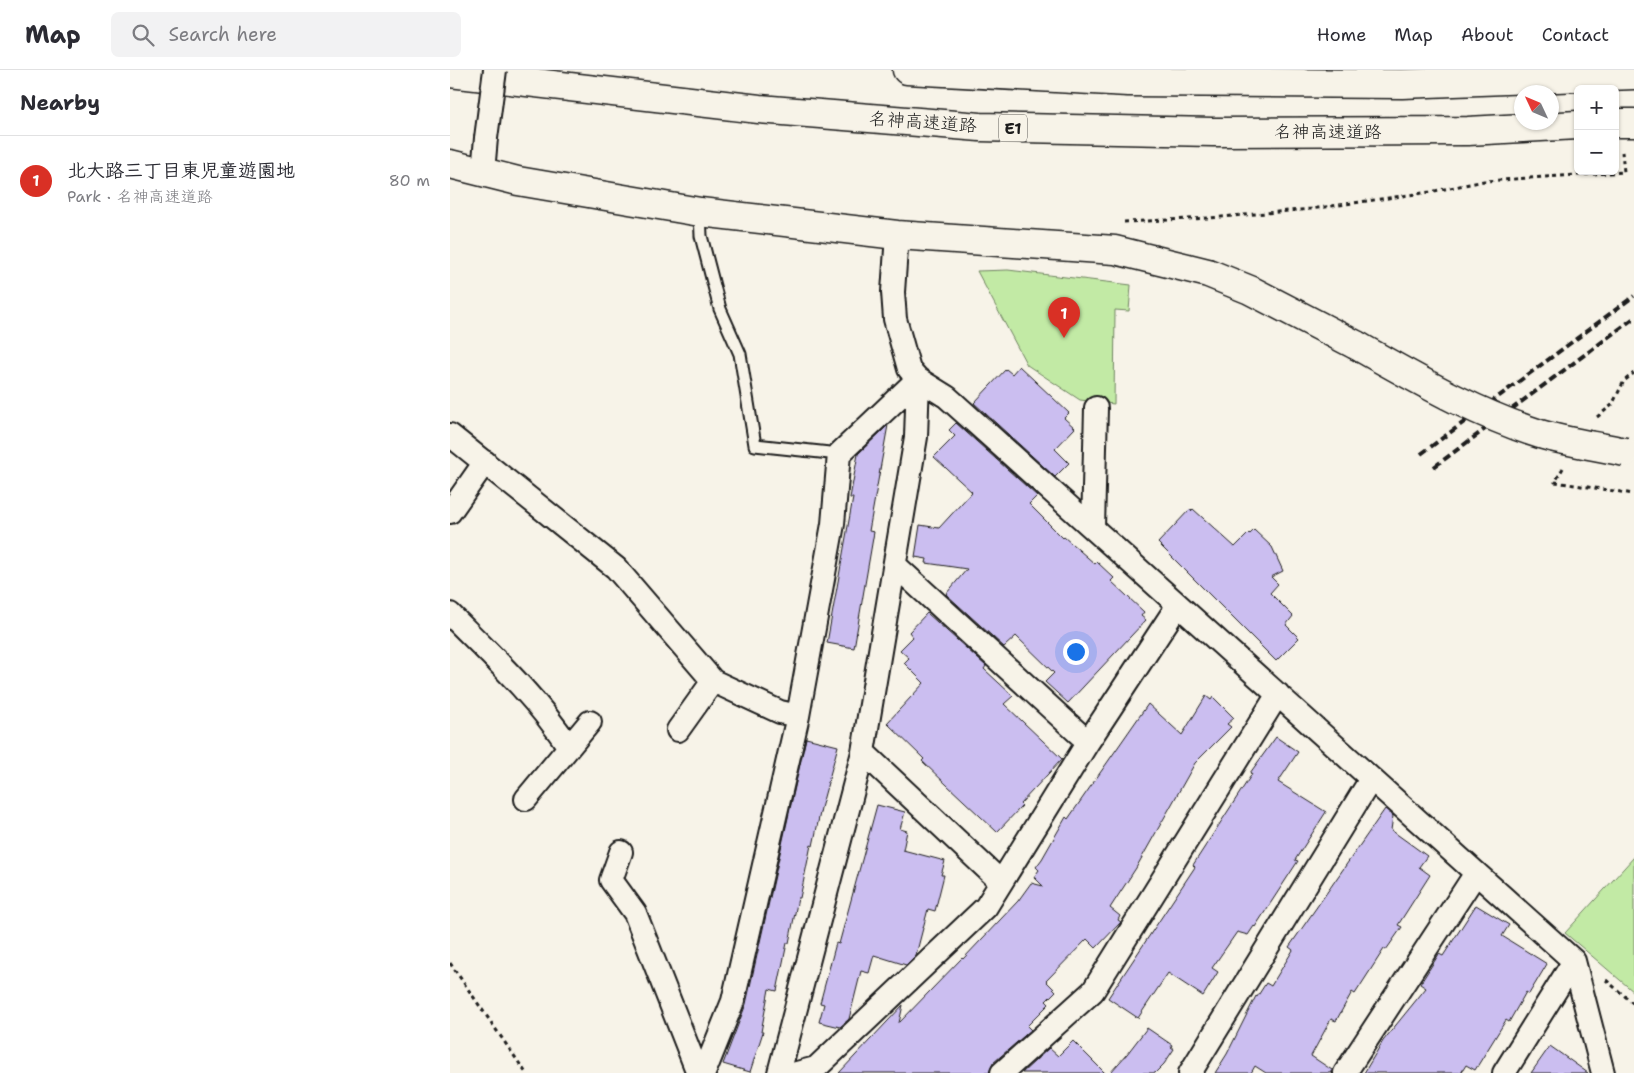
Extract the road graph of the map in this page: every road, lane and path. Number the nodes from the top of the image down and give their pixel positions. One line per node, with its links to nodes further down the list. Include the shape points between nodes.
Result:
1 (495, 70): 10 (street, bridge)
2 (907, 70): 4 (main road, via 1128,82 1392,84)
3 (450, 73): 7 (main road, 名神高速道路 / E1, via 759,109 980,127 1243,132 1468,131)
4 (1634, 75)
5 (1634, 122): 6 (main road)
6 (1619, 124)
7 (1574, 126)
8 (1622, 152): 12 (path, via 1624,172 1484,181 1311,209)
9 (450, 164): 10 (main road)
10 (482, 172): 11 (main road, via 518,182)
11 (700, 212): 13 (main road); 18 (lane, via 701,236 720,309 740,354 755,445)
12 (1116, 222)
13 (897, 235): 14 (street, via 893,292 895,319 909,369); 17 (main road, bridge, via 1115,250 1208,273 1250,290 1443,393 1506,422 1542,434)
14 (918, 379): 18 (street); 21 (street, via 947,397); 22 (street, via 916,437)
15 (1096, 408): 21 (street)
16 (450, 435): 19 (street)
17 (1630, 452)
18 (839, 454): 27 (street, via 833,524)
19 (485, 462): 20 (street); 25 (street, via 616,568)
20 (450, 512)
21 (1093, 528): 23 (street)
22 (895, 565): 30 (street); 32 (street)
23 (1178, 605): 26 (street); 30 (street)
24 (450, 614): 31 (street, via 510,674 553,723)
25 (713, 681): 27 (street, via 780,712); 29 (street)
26 (1278, 694): 33 (street); 45 (street, via 1093,991)
27 (798, 716): 42 (street, via 733,1001)
28 (590, 722): 31 (street)
29 (678, 730)
30 (1088, 742): 37 (street)
31 (569, 748): 34 (street)
32 (863, 752): 37 (street); 43 (street)
33 (1372, 779): 36 (street); 46 (street)
34 (526, 799)
35 (621, 852): 41 (street, via 611,880 634,913)
36 (1476, 873): 38 (street); 47 (street)
37 (1001, 882): 44 (street, via 986,907 816,1068)
38 (1574, 961): 48 (street); 49 (street)
39 (450, 963): 40 (path)
40 (526, 1073)
41 (698, 1073)
42 (704, 1073)
43 (779, 1073)
44 (797, 1073)
45 (1002, 1073)
46 (1190, 1073)
47 (1345, 1073)
48 (1504, 1073)
49 (1603, 1073)

